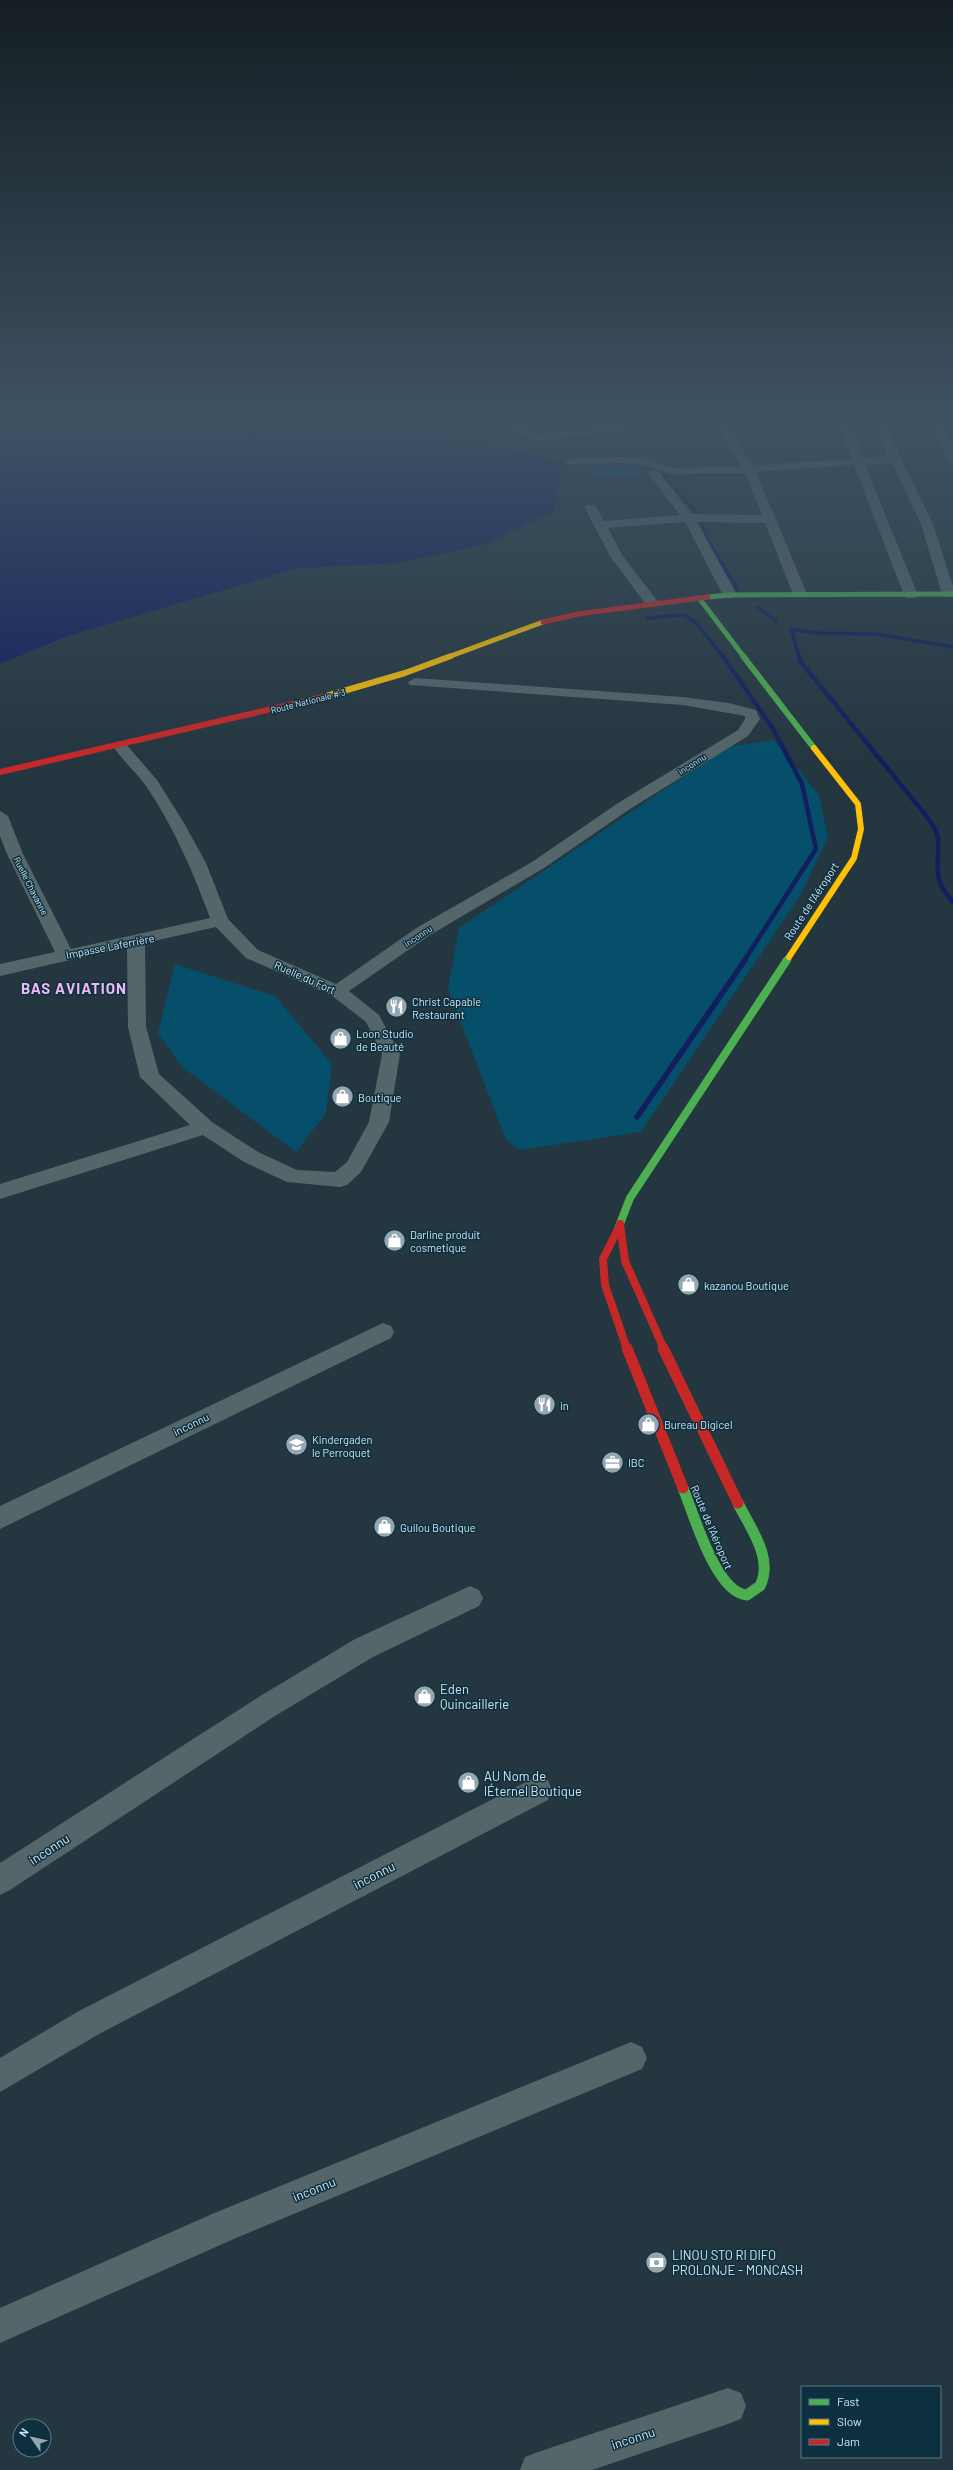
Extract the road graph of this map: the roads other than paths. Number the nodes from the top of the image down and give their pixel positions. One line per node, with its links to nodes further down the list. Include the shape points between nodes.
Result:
1 (604, 532): 11 (street, via 616,556)
2 (697, 532): 8 (street)
3 (774, 532): 6 (street)
4 (886, 532): 9 (street)
5 (930, 532): 7 (street)
6 (800, 594): 8 (street, Route Nationale # 3); 9 (street, Route Nationale # 3)
7 (951, 594): 9 (street, Route Nationale # 3)
8 (730, 595): 10 (street, Route Nationale # 3)
9 (911, 595)
10 (699, 598): 11 (street, Route Nationale # 3); 26 (street, Route de l'Aéroport, via 858,804 861,829 854,858 630,1198)
11 (652, 603): 12 (street, Route Nationale # 3)
12 (614, 610): 13 (street, Route Nationale # 3); 16 (street, Route Nationale # 3, via 547,621 405,673)
13 (567, 627)
14 (437, 673): 15 (street)
15 (411, 683): 23 (street, inconnu, via 683,701 729,707 751,713 753,718 743,733 624,806 538,865 424,931)
16 (127, 753): 17 (street, Route Nationale # 3); 19 (street, Ruelle du Fort, via 152,783 191,850)
17 (0, 772)
18 (0, 816): 21 (street, Ruelle Chavanne, via 15,854)
19 (220, 921): 20 (street, Impasse Laferrière); 23 (street, Ruelle du Fort, via 252,954)
20 (136, 941): 21 (street, Impasse Laferrière); 24 (street, Ruelle du Fort, via 137,1027 150,1076)
21 (65, 954): 22 (street, Impasse Laferrière)
22 (0, 970)
23 (337, 991): 24 (street, Ruelle du Fort, via 373,1019 391,1054 379,1122 354,1167 340,1180 294,1177 251,1157)
24 (206, 1127): 25 (street)
25 (0, 1192)
26 (620, 1224): 26 (street, Route de l'Aéroport, via 603,1259 605,1285 634,1369 718,1574 725,1586 735,1593 749,1594 760,1591 766,1579 767,1567 762,1553 668,1359 624,1261)
27 (383, 1332): 28 (street, inconnu)
28 (0, 1518)
29 (470, 1598): 31 (street, inconnu, via 364,1648 266,1707)
30 (538, 1790): 33 (street, inconnu, via 88,2023)
31 (0, 1880)
32 (631, 2058): 34 (street, inconnu, via 224,2226)
33 (0, 2076)
34 (0, 2326)
35 (728, 2406): 36 (street, inconnu)
36 (538, 2470)

